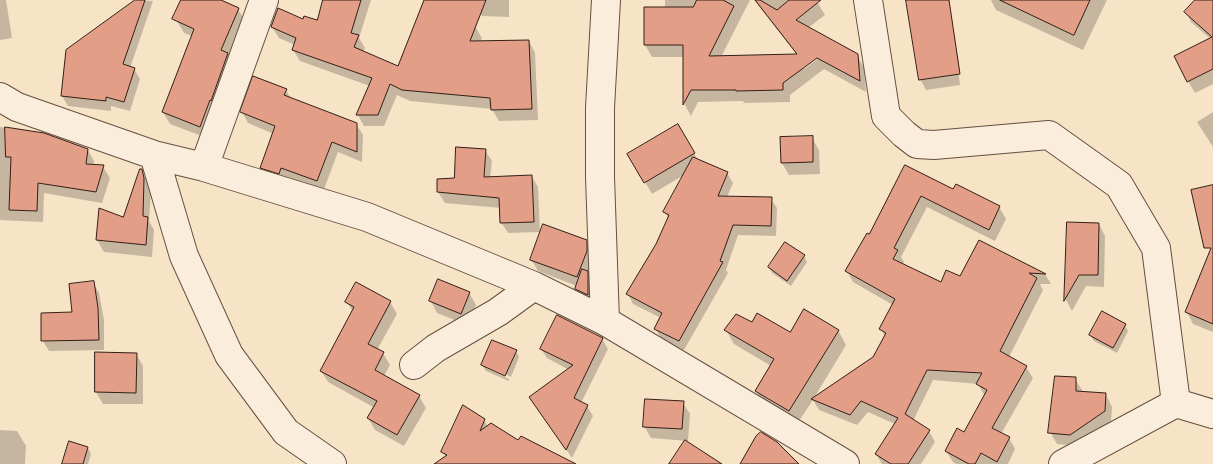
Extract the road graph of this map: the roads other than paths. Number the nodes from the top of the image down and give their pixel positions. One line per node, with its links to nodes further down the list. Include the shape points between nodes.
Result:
1 (264, 0): 6 (street)
2 (606, 0): 8 (street, via 600,108)
3 (868, 0): 10 (street, via 886,116 917,144 1049,135 1118,185 1156,248)
4 (0, 97): 5 (street, via 17,107)
5 (154, 155): 6 (street); 12 (street, via 184,256 229,355 286,432)
6 (204, 167): 7 (street, via 367,216)
7 (534, 286): 8 (street); 9 (street)
8 (605, 321): 13 (street)
9 (414, 365)
10 (1176, 403): 11 (street); 14 (street)
11 (1213, 414)
12 (332, 464)
13 (845, 464)
14 (1063, 464)

